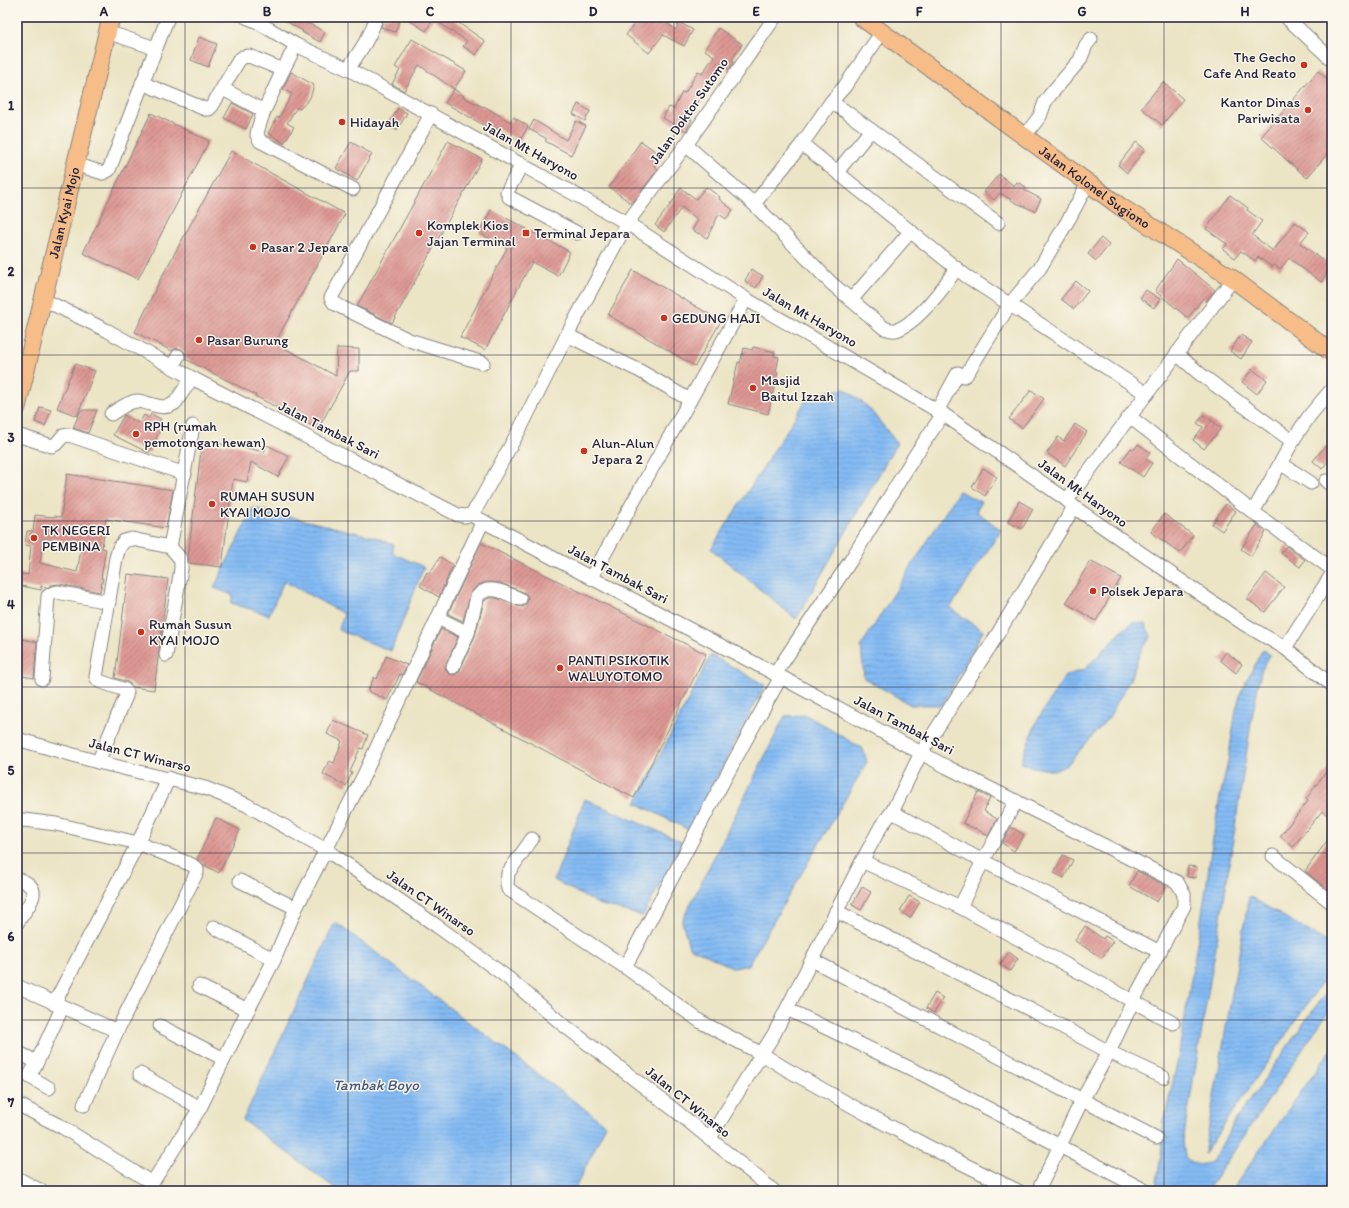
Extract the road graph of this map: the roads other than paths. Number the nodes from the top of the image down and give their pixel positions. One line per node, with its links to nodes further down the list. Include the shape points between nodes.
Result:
1 (168, 17): 11 (street)
2 (246, 17): 10 (street, Jalan Mt Haryono)
3 (376, 17): 13 (street, via 368,39)
4 (774, 17): 23 (street, Jalan Doktor Sutomo)
5 (861, 17): 8 (main road, Jalan Kolonel Sugiono)
6 (1286, 17): 12 (street)
7 (109, 24): 11 (street); 24 (main road, Jalan Kyai Mojo)
8 (882, 32): 17 (street, via 846,86); 21 (main road, Jalan Kolonel Sugiono)
9 (1091, 39): 21 (street, via 1080,60 1050,94 1040,116)
10 (296, 45): 13 (street, Jalan Mt Haryono); 14 (street)
11 (155, 48): 15 (street)
12 (1332, 60)
13 (348, 69): 19 (street, Jalan Mt Haryono)
14 (283, 70): 16 (street, via 249,56 243,57); 18 (street)
15 (142, 83): 16 (street, via 205,109 212,106); 24 (street, via 108,170 103,174)
16 (223, 89): 18 (street)
17 (831, 102): 20 (street); 22 (street)
18 (264, 111): 28 (street, via 257,135 260,141)
19 (431, 114): 25 (street, Jalan Mt Haryono); 43 (street, via 331,298 341,307 409,340)
20 (871, 130): 26 (street); 30 (street)
21 (1024, 137): 27 (main road, Jalan Kolonel Sugiono)
22 (802, 144): 26 (street); 29 (street)
23 (686, 145): 29 (street); 31 (street, Jalan Doktor Sutomo)
24 (75, 164): 36 (main road, Jalan Kyai Mojo)
25 (522, 164): 31 (street, Jalan Mt Haryono); 33 (street, via 507,192 509,197)
26 (837, 172): 32 (street)
27 (1088, 183): 35 (main road, Jalan Kolonel Sugiono, via 1121,208); 39 (street, via 1040,268)
28 (353, 189)
29 (754, 204): 38 (street)
30 (998, 222)
31 (628, 223): 37 (street, Jalan Mt Haryono); 40 (street, Jalan Doktor Sutomo)
32 (911, 231): 34 (street); 38 (street)
33 (577, 234)
34 (956, 268): 38 (street, via 916,318 906,326 894,330 884,328); 39 (street)
35 (1234, 279): 41 (main road, Jalan Kolonel Sugiono); 42 (street)
36 (42, 299): 44 (street, Jalan Tambak Sari, via 175,362); 48 (main road, Jalan Kyai Mojo)
37 (746, 299): 47 (street); 49 (street, Jalan Mt Haryono)
38 (851, 300)
39 (1010, 304): 46 (street); 49 (street, via 966,375 958,374)
40 (567, 335): 47 (street, via 640,371); 60 (street, Jalan Doktor Sutomo, via 522,425 478,505)
41 (1332, 352)
42 (1177, 354): 46 (street); 54 (street, via 1200,374)
43 (483, 362)
44 (192, 378): 50 (street, via 171,406 137,401); 60 (street, Jalan Tambak Sari, via 458,515)
45 (1332, 389): 54 (street)
46 (1147, 394): 51 (street)
47 (690, 400): 65 (street)
48 (17, 407)
49 (940, 412): 58 (street, Jalan Mt Haryono); 73 (street)
50 (111, 414)
51 (1130, 417): 58 (street); 59 (street)
52 (193, 426): 56 (street)
53 (17, 435): 56 (street, via 52,446 63,436 69,435)
54 (1292, 441): 55 (street)
55 (1280, 463): 57 (street); 59 (street)
56 (184, 474): 62 (street)
57 (1311, 483)
58 (1071, 504): 70 (street, Jalan Mt Haryono, via 1244,624); 77 (street, via 994,640)
59 (1253, 512): 63 (street)
60 (470, 514): 61 (street, Jalan Tambak Sari)
61 (483, 521): 65 (street, Jalan Tambak Sari); 68 (street)
62 (170, 547): 67 (street, via 132,539 124,541 118,548); 71 (street, via 179,557 181,569)
63 (1332, 569)
64 (1332, 574): 70 (street)
65 (591, 578): 73 (street, Jalan Tambak Sari)
66 (520, 599): 69 (street, via 497,590 490,589 480,593)
67 (109, 602): 74 (street, via 57,592 48,596); 78 (street, via 96,676 99,681 127,692)
68 (438, 618): 69 (street); 85 (street)
69 (468, 633): 72 (street)
70 (1285, 648): 75 (street, Jalan Mt Haryono)
71 (166, 655)
72 (452, 667)
73 (778, 675): 77 (street, Jalan Tambak Sari); 100 (street)
74 (42, 679)
75 (1332, 685)
76 (17, 739): 78 (street, Jalan CT Winarso)
77 (921, 753): 80 (street, Jalan Tambak Sari); 81 (street)
78 (98, 762): 79 (street, Jalan CT Winarso)
79 (169, 778): 84 (street); 85 (street, Jalan CT Winarso, via 205,788 247,805)
80 (1016, 801): 88 (street); 97 (street, Jalan Tambak Sari, via 1177,882 1184,894 1184,906)
81 (892, 812): 87 (street, via 880,826); 88 (street)
82 (17, 822): 84 (street, via 24,820 56,824)
83 (532, 839): 100 (street, via 508,873 508,888)
84 (138, 842): 104 (street); 109 (street, via 192,865 197,872)
85 (326, 850): 93 (street); 123 (street, Jalan CT Winarso, via 508,978)
86 (1272, 856): 91 (street)
87 (862, 861): 92 (street); 94 (street)
88 (983, 861): 92 (street); 97 (street)
89 (17, 879): 95 (street, via 27,883 34,892)
90 (240, 881): 93 (street)
91 (1332, 903)
92 (960, 907): 103 (street)
93 (296, 908): 98 (street)
94 (836, 911): 99 (street); 111 (street)
95 (17, 923)
96 (214, 927): 98 (street)
97 (1160, 952): 103 (street)
98 (274, 960): 106 (street)
99 (812, 960): 105 (street); 118 (street)
100 (625, 966): 112 (street, via 701,1022)
101 (17, 986): 104 (street)
102 (198, 986): 106 (street)
103 (1133, 1001): 107 (street); 111 (street)
104 (58, 1006): 109 (street); 114 (street)
105 (787, 1009): 112 (street); 124 (street)
106 (248, 1010): 113 (street)
107 (1173, 1023)
108 (160, 1026): 113 (street)
109 (117, 1031): 120 (street)
110 (17, 1052): 114 (street)
111 (1109, 1052): 116 (street); 118 (street)
112 (762, 1054): 123 (street); 129 (street, via 863,1112)
113 (224, 1059): 121 (street)
114 (37, 1062): 117 (street, via 30,1076)
115 (140, 1074): 121 (street)
116 (1163, 1076)
117 (49, 1088)
118 (1082, 1100): 122 (street); 124 (street)
119 (17, 1104): 126 (street, via 62,1127)
120 (84, 1105)
121 (200, 1108): 126 (street)
122 (1156, 1138)
123 (709, 1139): 128 (street, Jalan CT Winarso)
124 (1059, 1146): 130 (street); 131 (street)
125 (17, 1178): 127 (street)
126 (150, 1187)
127 (41, 1191)
128 (774, 1191)
129 (1018, 1191)
130 (1038, 1191)
131 (1146, 1191)

